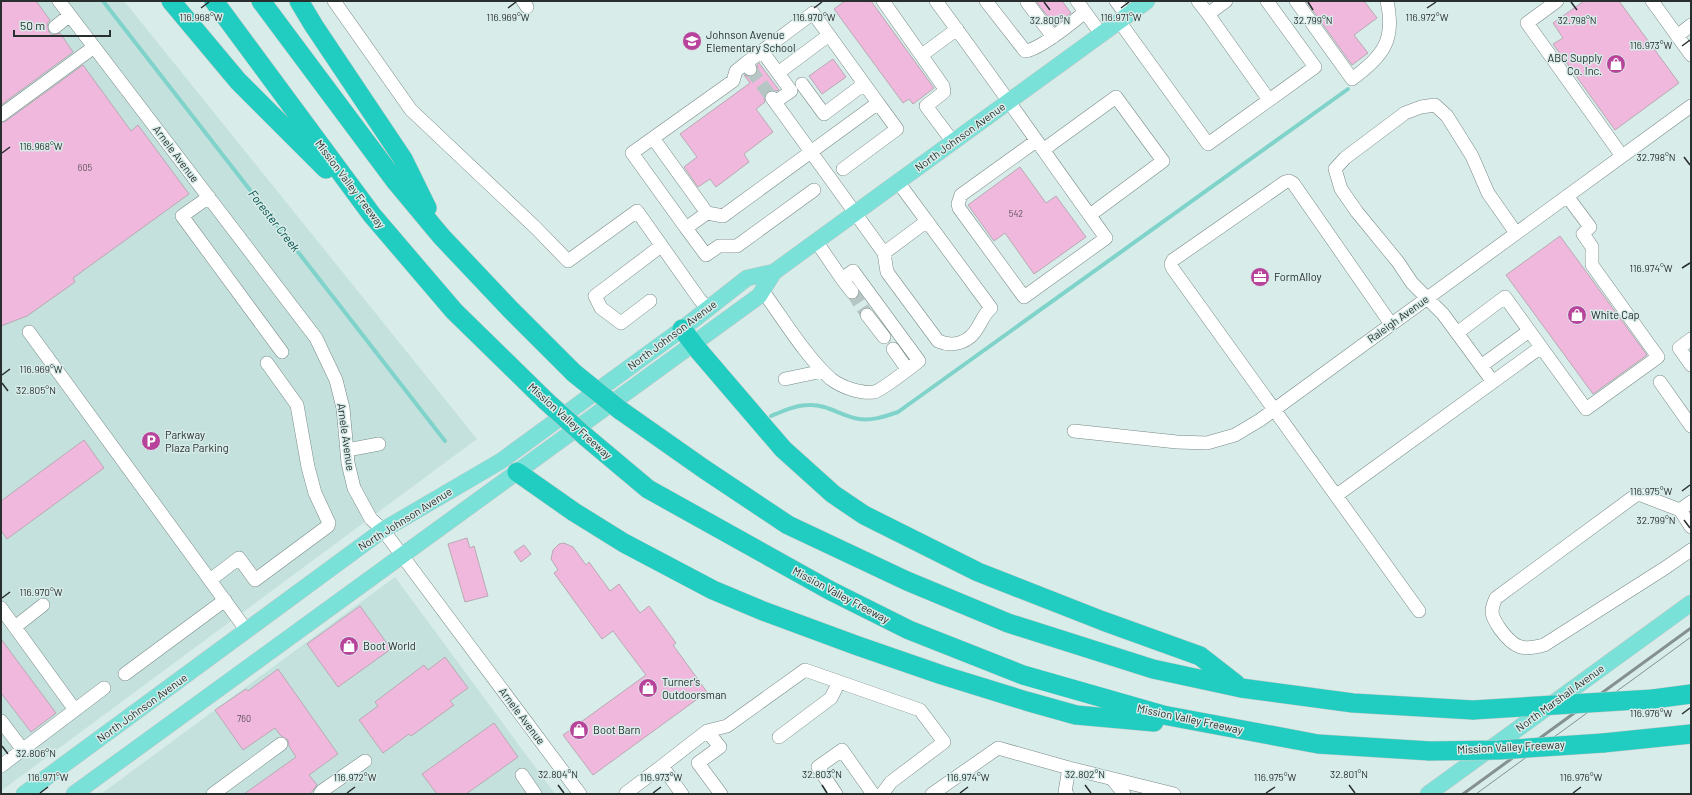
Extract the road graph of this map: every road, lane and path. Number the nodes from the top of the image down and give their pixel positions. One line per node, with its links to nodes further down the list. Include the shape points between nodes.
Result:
1 (59, 1): 23 (street, Arnele Avenue)
2 (171, 1): 56 (highway, via 238,81)
3 (214, 1): 56 (highway, Mission Valley Freeway)
4 (262, 1): 61 (highway, via 396,182)
5 (298, 1): 61 (highway, via 403,158)
6 (334, 1): 63 (street, via 411,110 568,261 637,211)
7 (883, 1): 34 (street)
8 (936, 1): 27 (street)
9 (986, 1): 31 (street, via 1025,51 1030,51)
10 (1077, 1): 21 (street)
11 (1116, 1): 24 (street)
12 (1147, 1): 24 (main road, North Johnson Avenue)
13 (1198, 1): 22 (street)
14 (1226, 1): 22 (street)
15 (1267, 1): 39 (street, via 1315,67)
16 (1296, 1): 17 (street, via 1352,79 1369,67 1386,44 1389,28)
17 (1387, 1)
18 (1557, 1): 48 (street, via 1527,23)
19 (1652, 1): 30 (street)
20 (1027, 2): 31 (street)
21 (1085, 12): 28 (street); 31 (street)
22 (1208, 14): 39 (street)
23 (70, 15): 26 (street); 32 (street, Arnele Avenue)
24 (1123, 18): 28 (main road, North Johnson Avenue); 39 (street, via 1208,144)
25 (1691, 25): 30 (street)
26 (55, 26)
27 (957, 29): 34 (street); 40 (street)
28 (1101, 34): 40 (main road, North Johnson Avenue)
29 (829, 35): 33 (street, via 813,13); 36 (street); 38 (street)
30 (1677, 36): 35 (street)
31 (1053, 37)
32 (94, 47): 43 (street); 53 (street, Arnele Avenue)
33 (762, 51): 36 (street); 44 (street, via 748,66 736,71 733,81)
34 (922, 55): 45 (street, via 943,86 944,92 926,106)
35 (1691, 55)
36 (778, 73): 47 (street, via 791,91 773,100)
37 (802, 84): 38 (street, via 824,114)
38 (864, 84): 41 (street)
39 (1269, 100)
40 (1010, 101): 45 (main road, North Johnson Avenue); 46 (street)
41 (878, 103): 47 (street); 49 (street, via 897,129)
42 (1691, 106): 48 (street, Raleigh Avenue)
43 (1, 115)
44 (653, 138): 54 (street); 59 (street, via 632,153)
45 (953, 142): 50 (main road, North Johnson Avenue)
46 (1039, 146): 57 (street); 57 (street, via 1116,97 1163,161); 57 (street, via 962,195 958,204 1024,297 1106,238)
47 (811, 152): 54 (street, via 723,216); 55 (street)
48 (1622, 156): 52 (street, Raleigh Avenue)
49 (843, 169)
50 (898, 182): 55 (main road, North Johnson Avenue); 58 (street)
51 (814, 190): 59 (street, via 737,246 719,246 706,255)
52 (1567, 196): 60 (street, Raleigh Avenue); 81 (street, via 1590,227 1583,234 1592,247 1592,265 1658,357 1586,409)
53 (208, 198): 83 (street, via 182,216); 96 (street, Arnele Avenue, via 316,338 336,380 343,408)
54 (707, 212): 59 (street)
55 (856, 213): 62 (main road, North Johnson Avenue); 64 (street)
56 (372, 215): 120 (highway, Mission Valley Freeway, bridge, via 454,311 546,401 648,489 831,591 908,630 1023,675 1162,715)
57 (1090, 215)
58 (927, 221): 64 (street); 64 (street, via 991,308 985,313 978,328 966,340 952,344 938,341 887,272)
59 (686, 228)
60 (1516, 233): 69 (street, Raleigh Avenue); 69 (street, via 1488,193 1472,156 1447,116 1434,105 1405,113 1345,158 1335,169 1341,189 1412,283)
61 (441, 236): 116 (highway, bridge, via 574,373 620,410 788,525 907,581 1008,623 1153,669)
62 (816, 241): 65 (main road, North Johnson Avenue); 66 (street)
63 (661, 246): 70 (street, via 595,296 601,308 621,323); 71 (street)
64 (884, 253)
65 (774, 272): 67 (main road, North Johnson Avenue); 71 (main road, North Johnson Avenue, via 747,278)
66 (842, 279): 68 (street); 87 (street, via 853,271 919,361)
67 (762, 290): 80 (main road, North Johnson Avenue, via 759,296); 88 (street)
68 (852, 292)
69 (1427, 298): 73 (street, Raleigh Avenue); 77 (street)
70 (650, 301)
71 (708, 308): 74 (main road, North Johnson Avenue)
72 (867, 315): 78 (street)
73 (1391, 324): 92 (street, Raleigh Avenue); 92 (street, via 1293,183 1289,181 1173,260 1173,269)
74 (682, 329): 80 (highway); 102 (main road, North Johnson Avenue, via 501,460)
75 (1529, 331): 77 (street, via 1504,298); 81 (street); 86 (street)
76 (28, 332): 105 (street)
77 (1457, 332): 86 (street)
78 (884, 337)
79 (1691, 339): 85 (street, via 1679,348)
80 (693, 344): 97 (main road, North Johnson Avenue); 116 (highway, via 783,449 833,494 864,515 978,572 1103,622 1200,656)
81 (1541, 348): 90 (street)
82 (893, 349): 87 (street)
83 (282, 352)
84 (267, 363): 105 (street, via 297,405 308,467 329,523 255,580 239,558)
85 (1691, 365)
86 (1481, 366): 90 (street)
87 (907, 369): 88 (street, via 875,392 849,388 832,380)
88 (823, 371): 89 (street)
89 (785, 379)
90 (1493, 382): 98 (street)
91 (1660, 382): 93 (street)
92 (1275, 409): 94 (street, Raleigh Avenue, via 1235,435 1207,443); 98 (street)
93 (1691, 426)
94 (1074, 431)
95 (379, 444): 96 (street)
96 (347, 450): 102 (street, Arnele Avenue, via 354,488 370,519)
97 (517, 472): 104 (main road, North Johnson Avenue); 120 (highway, via 574,512 673,570 763,611 858,646 942,675 1076,715)
98 (1337, 495): 110 (street)
99 (1691, 502): 100 (street)
100 (1680, 510): 101 (street); 103 (street, via 1636,495 1496,598 1492,607 1493,619 1510,642 1532,648 1544,645)
101 (1691, 527)
102 (383, 530): 104 (street, Arnele Avenue); 112 (main road, North Johnson Avenue)
103 (1691, 550)
104 (402, 556): 133 (main road, North Johnson Avenue); 139 (street, Arnele Avenue)
105 (210, 580): 106 (street)
106 (225, 600): 112 (street); 113 (street)
107 (1691, 603): 150 (main road, North Marshall Avenue)
108 (43, 605): 111 (street)
109 (1, 608): 111 (street)
110 (1419, 611)
111 (15, 627): 118 (street)
112 (247, 631): 131 (main road, North Johnson Avenue)
113 (125, 674)
114 (839, 682): 121 (street, via 805,670 727,726); 123 (street, via 832,698); 145 (street, via 920,710 944,742 891,782)
115 (104, 688): 118 (street)
116 (1241, 688): 117 (highway, bridge, via 1353,703 1473,710 1653,699)
117 (1691, 694)
118 (75, 710): 125 (street)
119 (1, 721): 125 (street)
120 (1239, 729): 122 (highway, Mission Valley Freeway, bridge, via 1318,744 1430,750 1499,750)
121 (708, 731): 128 (street); 142 (street, via 720,747 698,763)
122 (1691, 734)
123 (779, 737)
124 (281, 744): 136 (street)
125 (22, 750): 127 (street)
126 (365, 761): 137 (street)
127 (1, 766)
128 (662, 766): 140 (street); 141 (street)
129 (1069, 768): 132 (street); 146 (street, via 998,748); 147 (street, via 1065,792)
130 (522, 775): 138 (street)
131 (43, 780): 134 (main road, North Johnson Avenue); 135 (main road)
132 (1113, 780): 148 (street); 149 (street)
133 (83, 791)
134 (24, 794)
135 (35, 794)
136 (213, 794)
137 (320, 794)
138 (535, 794)
139 (580, 794)
140 (625, 794)
141 (682, 794)
142 (721, 794)
143 (836, 794): 144 (street, via 818,767 842,750)
144 (873, 794)
145 (882, 794)
146 (932, 794)
147 (1067, 794)
148 (1124, 794)
149 (1174, 794)
150 (1428, 794)

